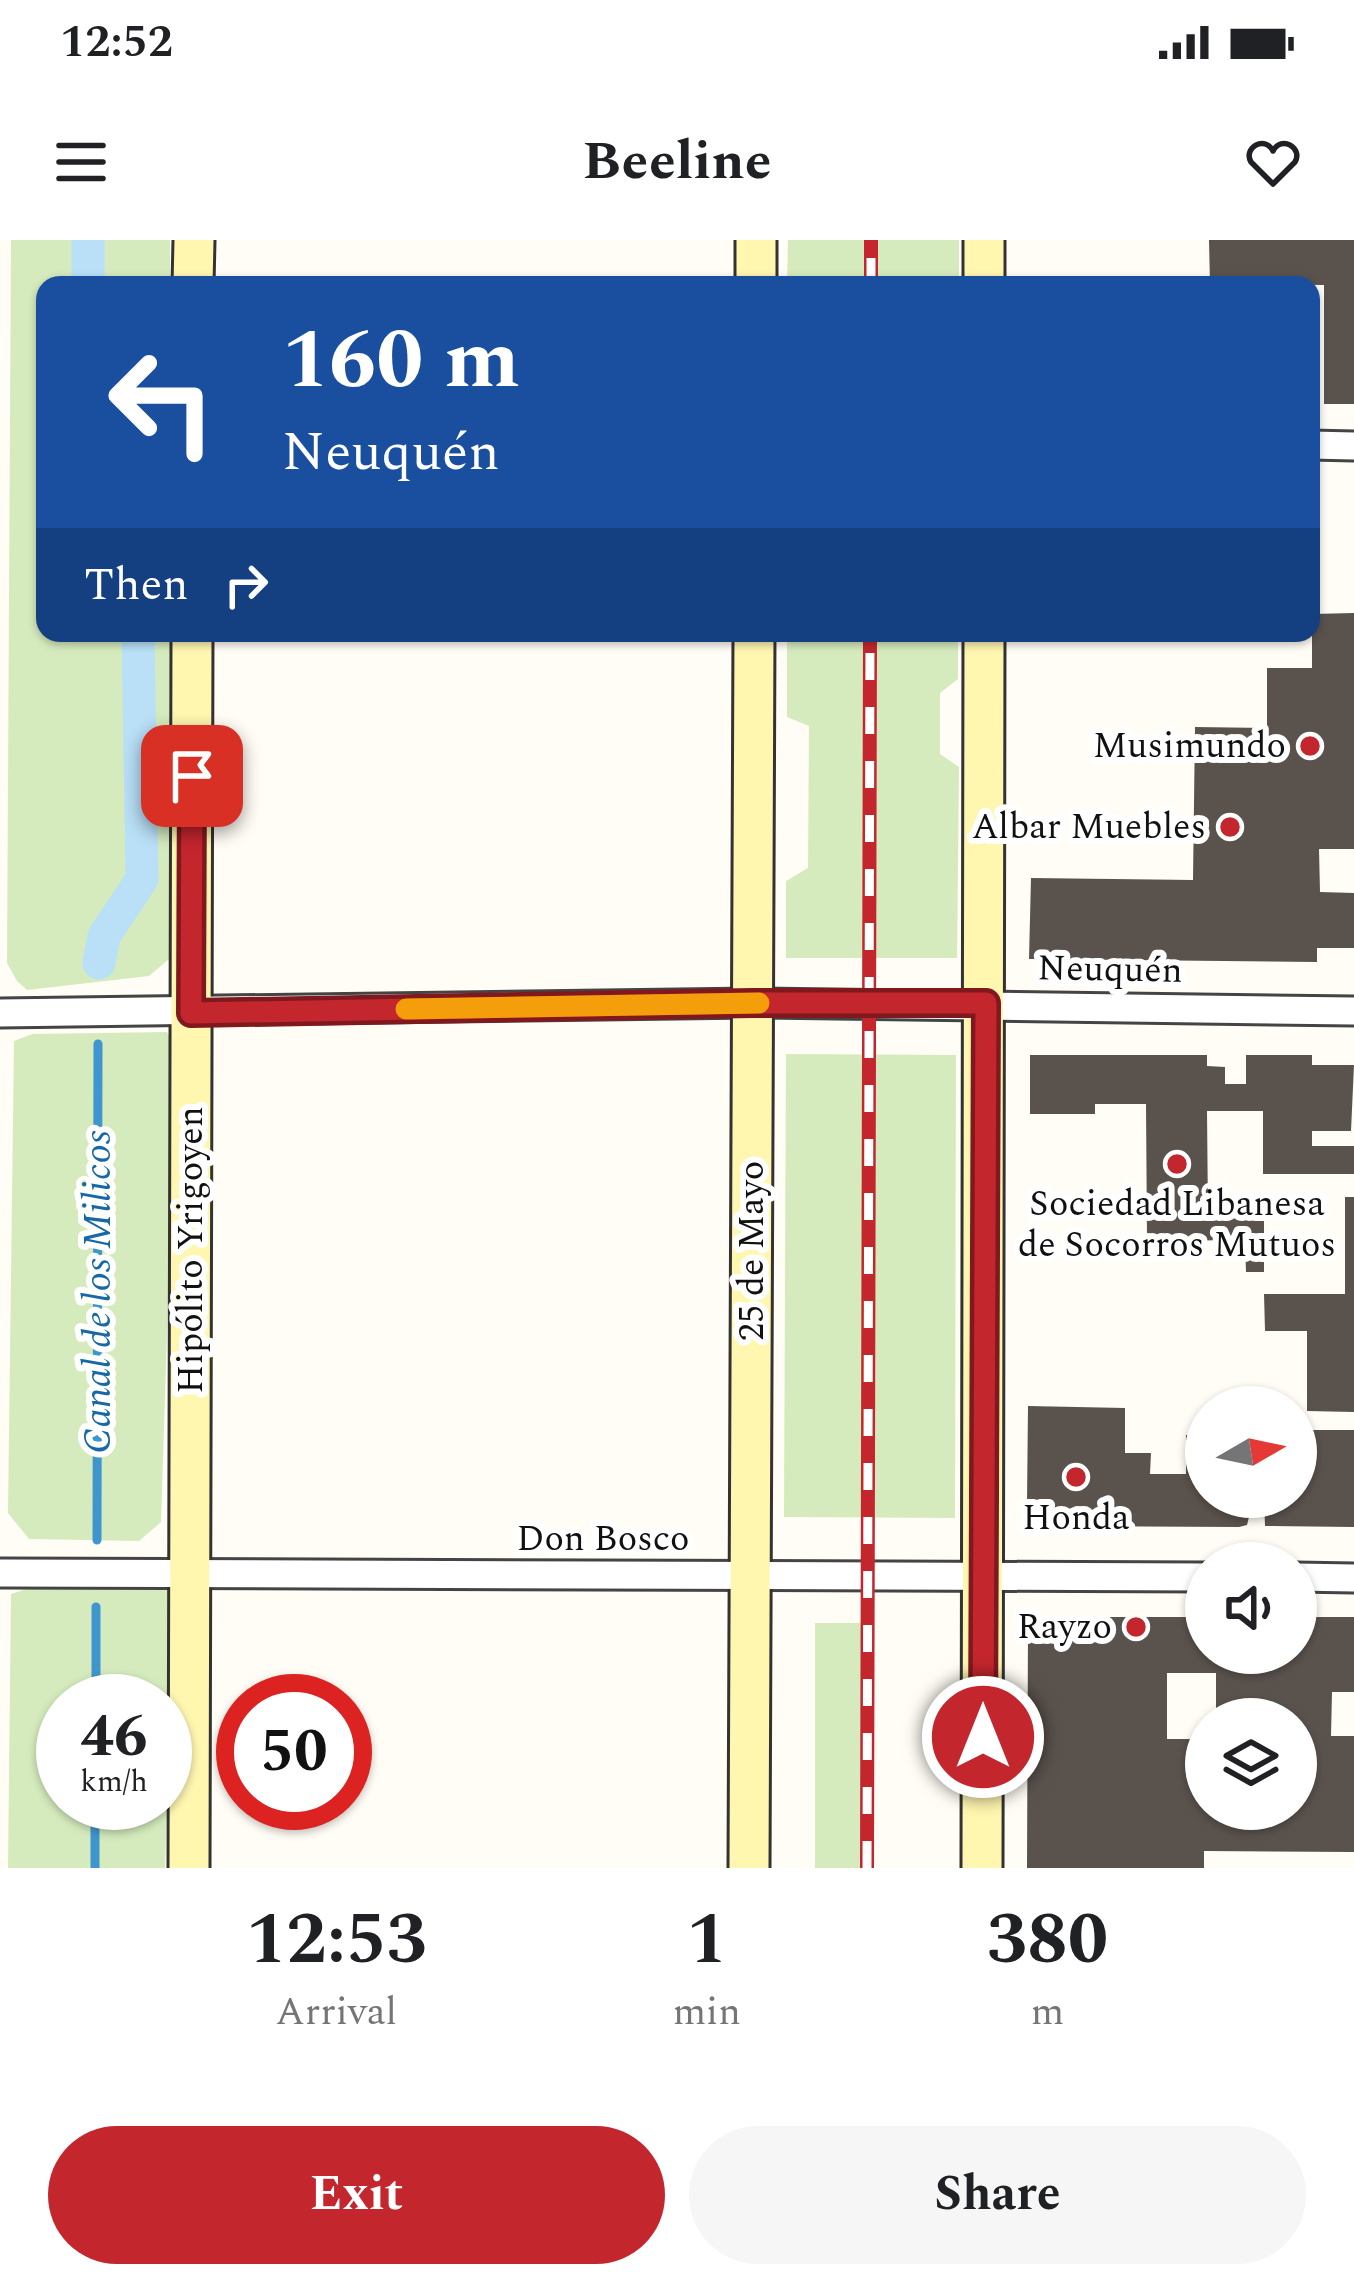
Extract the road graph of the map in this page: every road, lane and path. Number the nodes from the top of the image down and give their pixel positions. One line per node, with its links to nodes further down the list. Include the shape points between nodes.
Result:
1 (194, 240): 4 (main road)
2 (756, 240): 5 (main road)
3 (984, 240): 6 (main road)
4 (194, 276)
5 (756, 276)
6 (984, 276)
7 (1320, 445): 8 (street)
8 (1354, 446)
9 (193, 642): 16 (main road, Hipólito Yrigoyen)
10 (754, 642): 12 (main road, 25 de Mayo)
11 (984, 642): 13 (main road)
12 (753, 1003): 13 (street, Neuquén); 16 (street, Neuquén); 19 (main road, 25 de Mayo)
13 (986, 1003): 14 (street, Neuquén); 20 (main road)
14 (1354, 1010)
15 (0, 1013): 16 (street, Neuquén)
16 (191, 1013): 18 (main road, Hipólito Yrigoyen)
17 (0, 1573): 18 (street, Don Bosco)
18 (190, 1574): 19 (street, Don Bosco); 24 (main road, Hipólito Yrigoyen)
19 (749, 1576): 20 (street, Don Bosco); 25 (main road, 25 de Mayo)
20 (984, 1576): 21 (street, Don Bosco); 26 (main road)
21 (1185, 1577)
22 (1317, 1577): 23 (street)
23 (1354, 1578)
24 (189, 1868)
25 (749, 1868)
26 (982, 1868)

